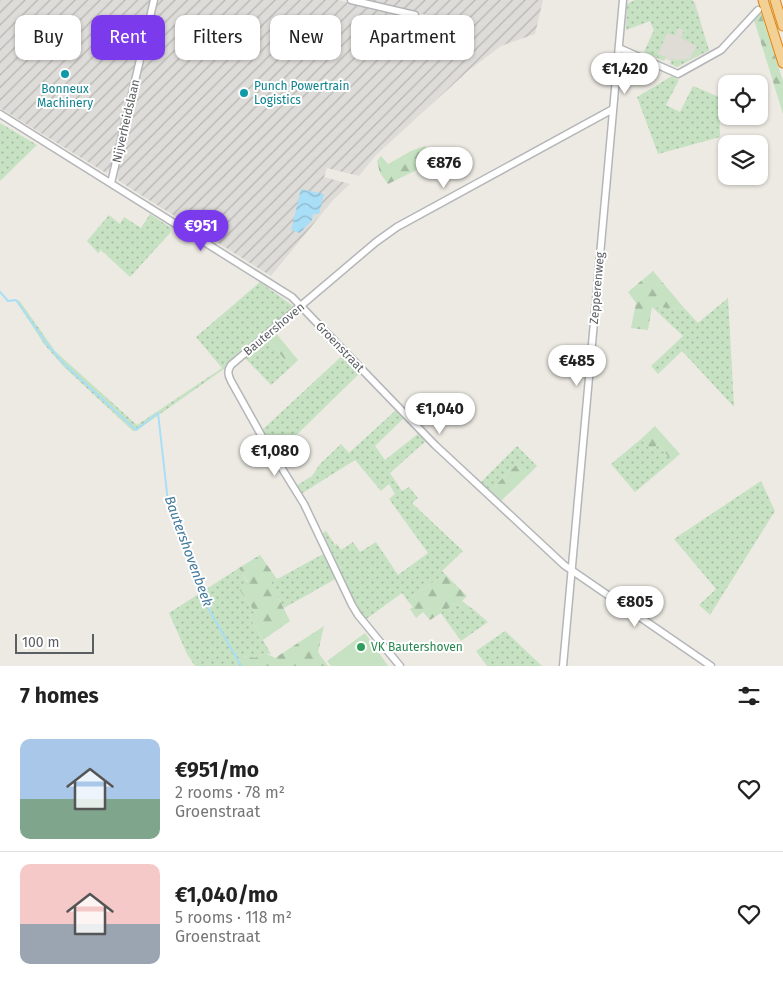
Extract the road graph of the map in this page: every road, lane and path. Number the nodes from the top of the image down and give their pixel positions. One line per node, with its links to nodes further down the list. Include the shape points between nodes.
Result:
1 (154, 0): 13 (street, Nijverheidslaan)
2 (351, 0): 7 (street)
3 (623, 0): 9 (street, Zepperenweg)
4 (763, 0): 10 (highway)
5 (775, 0): 8 (highway)
6 (758, 10): 9 (street, via 721,50 678,74)
7 (416, 15)
8 (783, 26)
9 (619, 48): 11 (street, Zepperenweg)
10 (783, 63)
11 (613, 110): 14 (street, Bautershoven, via 397,227); 15 (street, Zepperenweg)
12 (0, 114): 13 (street, Groenstraat)
13 (112, 183): 14 (street, Groenstraat, via 292,297)
14 (301, 306): 15 (street, Groenstraat, via 435,445); 16 (street, Bautershoven, via 231,365 228,376 304,504 358,615)
15 (572, 572): 17 (street, Zepperenweg); 18 (street, Groenstraat)
16 (400, 666)
17 (563, 666)
18 (711, 666)

